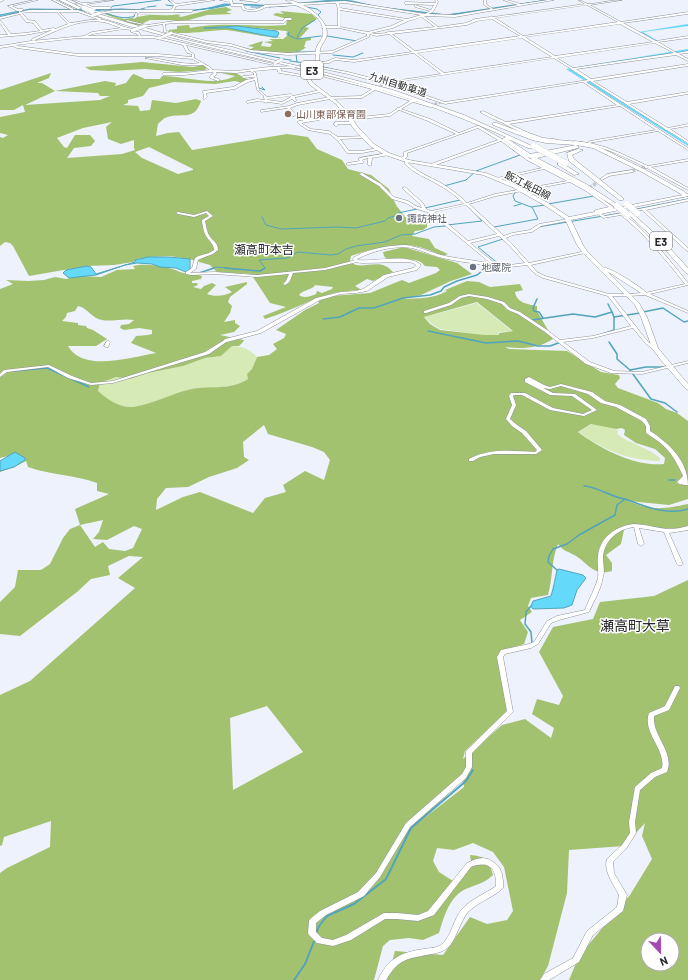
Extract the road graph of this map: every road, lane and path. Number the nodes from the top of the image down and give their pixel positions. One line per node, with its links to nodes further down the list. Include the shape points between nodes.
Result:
1 (3, 0): 21 (street)
2 (37, 0): 30 (street, via 9,6 18,10)
3 (53, 0): 4 (street)
4 (58, 0): 30 (street); 31 (highway, 九州自動車道 / E3)
5 (66, 0): 31 (highway, 九州自動車道 / E3)
6 (73, 0): 31 (street)
7 (113, 0): 31 (street)
8 (170, 0): 28 (street)
9 (214, 0): 28 (street)
10 (221, 0): 23 (street)
11 (241, 0): 12 (street); 23 (street)
12 (258, 0)
13 (288, 0): 24 (main road)
14 (418, 0): 25 (street)
15 (436, 0): 26 (street)
16 (485, 0): 33 (street, via 485,4)
17 (504, 0): 29 (street)
18 (553, 0): 29 (street)
19 (579, 0): 27 (street)
20 (621, 0): 27 (street)
21 (0, 1)
22 (337, 2): 24 (street); 32 (street); 44 (street)
23 (232, 3): 34 (street, via 242,5)
24 (297, 4): 34 (street); 57 (main road, via 319,18)
25 (419, 4): 26 (street); 37 (street, via 405,3)
26 (436, 4): 37 (street)
27 (588, 4): 48 (street); 53 (street)
28 (175, 5): 35 (street)
29 (521, 6): 33 (street)
30 (73, 9): 31 (street)
31 (87, 9): 35 (street); 40 (street); 41 (street, bridge, via 100,13); 51 (street); 114 (highway, 九州自動車道 / E3, via 166,35); 134 (highway, 九州自動車道 / E3, via 123,24 164,36 368,84)
32 (339, 9): 49 (street); 58 (street)
33 (492, 9): 38 (street)
34 (245, 10): 36 (street)
35 (169, 11): 41 (street); 42 (street)
36 (241, 11)
37 (432, 11): 44 (street)
38 (483, 11): 44 (street, via 455,16); 48 (street)
39 (20, 12): 40 (street); 45 (street); 63 (street, via 27,21 34,22)
40 (58, 12): 55 (street)
41 (140, 12): 46 (street)
42 (192, 12)
43 (688, 13): 53 (street)
44 (424, 15): 49 (street); 59 (street)
45 (0, 18)
46 (134, 18)
47 (291, 18): 54 (street, via 284,22)
48 (492, 18): 59 (street); 71 (street)
49 (406, 20): 62 (street)
50 (0, 21): 68 (street)
51 (102, 21): 55 (street); 61 (street)
52 (127, 21): 56 (street)
53 (620, 22): 71 (street); 76 (street)
54 (164, 23): 56 (street); 65 (street, via 165,31)
55 (71, 24): 60 (street)
56 (146, 26): 64 (street, bridge)
57 (324, 27): 58 (street); 80 (main road, via 325,36)
58 (339, 27): 67 (street)
59 (438, 27): 66 (street)
60 (62, 28): 63 (street); 75 (street)
61 (125, 28): 64 (street); 70 (street, via 92,33)
62 (384, 29): 66 (street); 67 (street)
63 (41, 30): 68 (street)
64 (132, 30): 73 (street)
65 (172, 33): 74 (street, bridge); 84 (street, via 251,51)
66 (389, 33): 67 (street); 81 (street)
67 (370, 34): 80 (street, via 338,50)
68 (10, 35): 69 (street)
69 (0, 36)
70 (84, 37): 73 (street); 75 (street)
71 (522, 37): 81 (street); 88 (street)
72 (688, 37): 76 (street)
73 (141, 38): 74 (street)
74 (160, 38): 77 (street)
75 (31, 42): 78 (street)
76 (655, 42): 85 (street); 88 (street)
77 (184, 44): 83 (street); 89 (street, via 188,52 193,54)
78 (14, 45): 79 (street); 86 (street, via 72,55)
79 (0, 47)
80 (318, 52): 84 (street); 96 (main road)
81 (415, 52): 96 (street, via 354,61 334,59); 104 (street)
82 (688, 52): 85 (street)
83 (223, 53): 87 (street); 93 (street)
84 (284, 54): 93 (street, bridge, via 281,60)
85 (676, 54): 90 (street); 98 (street)
86 (117, 56): 89 (street, via 157,55); 91 (street, via 164,59 193,65)
87 (215, 56)
88 (554, 57): 98 (street); 104 (street)
89 (193, 58): 91 (street)
90 (688, 60)
91 (199, 63): 92 (street); 100 (street)
92 (209, 63)
93 (274, 63): 99 (street)
94 (306, 65): 96 (street)
95 (688, 65): 108 (street)
96 (317, 66): 110 (street)
97 (277, 68): 99 (street); 103 (street, via 293,68); 103 (street, via 279,72)
98 (573, 69): 108 (street)
99 (269, 70): 101 (street)
100 (211, 71): 101 (street); 102 (street, via 187,75); 107 (street, via 216,73 211,77)
101 (250, 71): 106 (street, via 255,73)
102 (163, 74)
103 (314, 74): 111 (street); 112 (main road, 飯江長田線, via 309,80 310,84)
104 (443, 74): 110 (street)
105 (243, 77): 106 (street)
106 (256, 78): 115 (street, via 258,90); 118 (street, via 234,88 204,92)
107 (218, 80)
108 (590, 80): 109 (street); 122 (street)
109 (583, 81): 114 (street, via 445,103); 124 (street)
110 (385, 84): 114 (street)
111 (375, 88): 117 (street, via 362,97); 119 (street)
112 (320, 91): 116 (street); 117 (main road, 飯江長田線)
113 (688, 93): 122 (street)
114 (424, 97): 147 (highway, 九州自動車道 / E3, via 497,127); 150 (highway, via 532,138 581,144)
115 (265, 98): 116 (street, via 291,95); 121 (street)
116 (294, 98): 121 (street, via 282,103); 123 (street)
117 (330, 98): 123 (street); 131 (main road, 飯江長田線)
118 (204, 99)
119 (414, 100): 125 (street); 127 (street)
120 (248, 102): 121 (street)
121 (267, 102)
122 (627, 103): 139 (street)
123 (297, 104): 126 (street)
124 (620, 105): 136 (street); 140 (street)
125 (430, 106)
126 (290, 107): 128 (street); 129 (street); 132 (street)
127 (398, 109): 133 (street, via 390,115); 141 (street)
128 (296, 110)
129 (262, 111)
130 (482, 112): 136 (street)
131 (347, 114): 135 (main road, 飯江長田線); 143 (street, via 299,122 314,132 329,132)
132 (294, 115)
133 (360, 118)
134 (475, 122): 147 (highway, 九州自動車道 / E3); 152 (highway)
135 (352, 123): 137 (street); 142 (main road, 飯江長田線)
136 (505, 124): 146 (street, via 543,139)
137 (336, 125)
138 (688, 125): 139 (street)
139 (667, 128): 140 (street); 145 (street)
140 (658, 130): 146 (street); 149 (street)
141 (459, 134): 144 (street, via 478,128); 154 (street, via 405,153 406,156)
142 (365, 137): 143 (street); 148 (main road, 飯江長田線)
143 (336, 138): 148 (street, via 348,152)
144 (502, 140): 159 (street); 161 (street)
145 (688, 142)
146 (587, 143): 160 (street, via 613,151)
147 (532, 146): 173 (highway, 九州自動車道 / E3, bridge, via 563,163)
148 (377, 149): 151 (main road, 飯江長田線)
149 (688, 149)
150 (601, 151): 152 (highway, via 574,146); 170 (highway); 173 (highway, via 578,150 569,154 569,157)
151 (388, 154): 153 (street); 154 (main road, 飯江長田線)
152 (533, 156): 173 (highway, via 534,159)
153 (370, 158): 157 (street); 158 (street)
154 (402, 159): 156 (main road, 飯江長田線)
155 (688, 160): 160 (street)
156 (408, 161): 159 (main road, 飯江長田線); 172 (street, via 406,163 411,168 440,184)
157 (348, 164)
158 (370, 165)
159 (432, 165): 164 (main road, 飯江長田線)
160 (646, 167): 168 (street)
161 (544, 168): 164 (street); 166 (street)
162 (632, 170): 165 (street, via 608,175)
163 (361, 174): 175 (street, via 380,185 393,198 407,202 415,208)
164 (498, 179): 169 (main road, 飯江長田線)
165 (602, 179)
166 (571, 181): 169 (street); 178 (street, via 588,189 612,208 596,211)
167 (404, 188): 175 (street)
168 (688, 189)
169 (523, 190): 172 (street); 180 (main road, 飯江長田線)
170 (687, 197): 171 (main road); 174 (street)
171 (657, 202): 173 (main road, via 622,210); 174 (street)
172 (466, 203): 176 (street); 181 (street)
173 (620, 205): 178 (main road); 179 (highway, bridge); 179 (highway, 九州自動車道 / E3, bridge)
174 (664, 205): 179 (street)
175 (424, 209): 176 (street)
176 (431, 212): 182 (street)
177 (178, 213): 196 (street, via 194,216 207,212 212,216 203,221 203,224 216,250 213,254 199,256 194,269 188,273 257,276)
178 (598, 213): 179 (street, via 604,217); 180 (main road)
179 (632, 213): 184 (street, via 632,222); 186 (street); 191 (highway, 九州自動車道 / E3, via 669,243); 195 (highway, 九州自動車道 / E3)
180 (567, 220): 181 (street, via 540,225 531,231); 188 (main road, 飯江長田線)
181 (502, 236): 182 (street); 190 (street)
182 (468, 242): 192 (street)
183 (658, 242): 184 (street)
184 (653, 244): 198 (street)
185 (688, 244): 186 (street)
186 (683, 245): 187 (street)
187 (688, 250)
188 (585, 252): 190 (street); 194 (main road, 飯江長田線)
189 (356, 261): 192 (street, via 355,258 361,255 404,246 449,259); 196 (street, via 325,269); 205 (street, via 366,263 407,260 420,265 386,276 365,290 318,299 258,332)
190 (528, 264): 193 (street); 200 (street, via 544,277)
191 (688, 264)
192 (495, 265): 193 (street)
193 (502, 267)
194 (603, 268): 199 (street); 201 (main road, 飯江長田線)
195 (688, 272)
196 (291, 273): 197 (street)
197 (285, 284)
198 (687, 284): 199 (street)
199 (646, 294): 201 (street); 203 (street)
200 (609, 295): 201 (street); 204 (street)
201 (630, 295): 207 (main road, 飯江長田線, via 644,317)
202 (425, 312): 206 (street, via 468,295 488,298 503,303)
203 (688, 312)
204 (634, 326): 206 (street); 207 (street, via 647,343)
205 (227, 340): 210 (street, via 207,353 113,382 90,384 49,366 6,371)
206 (559, 341): 209 (street, via 588,363 613,372 642,373)
207 (655, 348): 209 (main road, 飯江長田線)
208 (688, 362): 209 (street)
209 (671, 368): 211 (main road, 飯江長田線)
210 (0, 376)
211 (688, 388)
212 (471, 460): 213 (street, via 487,453 536,453 540,450 508,419 514,405 510,396 513,394 523,394 552,409 584,416 595,410 573,395 544,391 527,381 529,378 550,388 561,385 590,393 644,420 648,432 663,440 674,451)
213 (685, 476): 214 (street); 214 (street, via 679,482)
214 (688, 482)
215 (636, 526): 217 (street); 218 (street); 221 (street, via 618,529 602,549 601,575 587,611 549,622 536,643 531,646 503,652 500,657 510,712 469,752 469,767 464,776 408,825 378,875 361,894 323,913 313,921 312,933 320,941 333,942 348,938 384,916 418,918 431,913 469,865 477,861 487,862 496,868 501,877 499,888 469,905 446,946 395,960)
216 (688, 528): 217 (street)
217 (666, 532): 219 (street)
218 (641, 544)
219 (680, 564)
220 (677, 688): 222 (street, via 667,708 651,715 649,721 663,751 666,770 652,775 637,789 633,833 624,847 609,861 610,873 623,895 620,909 590,933 576,960)
221 (382, 980)
222 (544, 980)

